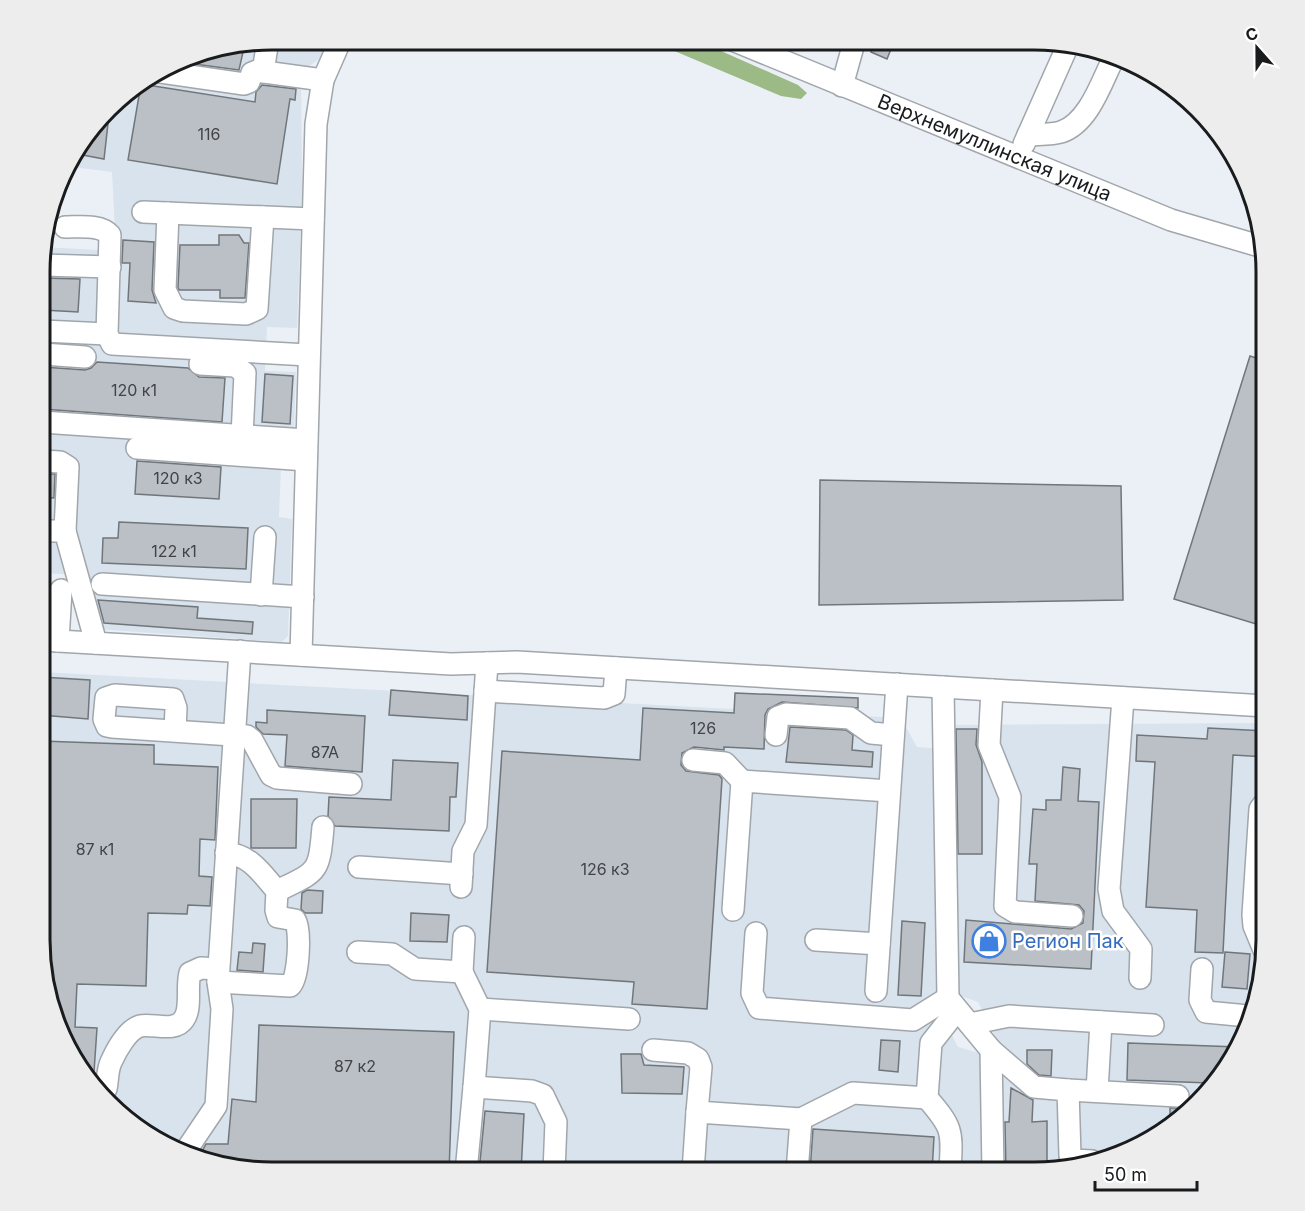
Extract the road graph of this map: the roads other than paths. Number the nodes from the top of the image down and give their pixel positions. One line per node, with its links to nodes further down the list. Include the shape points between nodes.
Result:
1 (266, 50): 7 (street)
2 (336, 50): 9 (street)
3 (756, 50): 10 (street, Верхнемуллинская улица)
4 (852, 50): 10 (street)
5 (1065, 52): 11 (street)
6 (1111, 63): 11 (street, via 1084,114 1072,127 1060,133)
7 (263, 72): 8 (street, via 254,71 244,84); 9 (street)
8 (171, 73)
9 (323, 80): 16 (street, via 316,124)
10 (843, 86): 12 (street, Верхнемуллинская улица)
11 (1028, 135): 12 (street)
12 (1017, 159): 18 (street, Верхнемуллинская улица, via 1171,220)
13 (143, 212): 14 (street)
14 (168, 213): 15 (street); 15 (street, via 165,290 174,308 194,312 246,314 257,309)
15 (262, 217): 16 (street)
16 (313, 219): 24 (street)
17 (65, 227): 20 (street, via 105,230 111,241)
18 (1254, 244)
19 (50, 265): 20 (street)
20 (110, 267): 22 (street)
21 (50, 331): 22 (street)
22 (107, 334): 24 (street, via 112,344 120,347)
23 (50, 354): 25 (street)
24 (308, 355): 30 (street)
25 (85, 357)
26 (142, 360): 28 (street, via 241,368 246,380)
27 (50, 423): 28 (street)
28 (242, 436): 30 (street)
29 (137, 448): 30 (street)
30 (306, 450): 38 (street)
31 (50, 461): 33 (street, via 68,467)
32 (50, 531): 33 (street)
33 (65, 531): 41 (street)
34 (265, 537): 37 (street)
35 (102, 584): 37 (street)
36 (61, 590): 39 (street)
37 (261, 595): 38 (street)
38 (303, 597): 43 (street)
39 (50, 636)
40 (50, 640): 41 (street)
41 (96, 643): 42 (street)
42 (240, 651): 43 (street); 53 (street)
43 (301, 655): 44 (street)
44 (487, 663): 45 (street); 49 (street)
45 (616, 668): 46 (street); 49 (street, via 614,694 604,698)
46 (897, 684): 47 (street); 55 (street)
47 (943, 687): 48 (street); 79 (street)
48 (992, 690): 50 (street); 66 (street, via 989,745 1010,797 1005,906 1015,912)
49 (485, 691): 62 (street, via 476,825 463,852 461,881)
50 (1123, 698): 51 (street); 76 (street, via 1110,900 1141,948)
51 (1256, 705)
52 (175, 731): 53 (street)
53 (234, 735): 58 (street, via 252,740 271,775 277,778); 61 (street)
54 (776, 735): 55 (street, via 778,717 786,714 850,718 871,733)
55 (893, 735): 59 (street)
56 (693, 760): 57 (street, via 725,763)
57 (742, 781): 59 (street); 65 (street)
58 (351, 784)
59 (889, 791): 71 (street)
60 (323, 827): 64 (street, via 319,865 308,876)
61 (226, 853): 64 (street, via 246,857); 75 (street)
62 (359, 867)
63 (1256, 870): 67 (street)
64 (277, 891): 75 (street, via 276,914 295,920 299,929 294,983 285,986)
65 (733, 910)
66 (1072, 916)
67 (1256, 931)
68 (756, 933): 79 (street, via 752,993 759,1008 906,1020)
69 (464, 937): 74 (street)
70 (816, 940): 71 (street)
71 (879, 944): 77 (street)
72 (358, 952): 74 (street, via 392,954 415,969)
73 (1202, 969): 80 (street, via 1200,1000 1206,1012)
74 (462, 972): 78 (street)
75 (218, 976): 86 (street, via 201,968 190,973 184,1019 168,1027 139,1026 133,1030 114,1055); 94 (street, via 222,1009 216,1106)
76 (1140, 978)
77 (876, 991)
78 (480, 1009): 81 (street); 87 (street)
79 (958, 1011): 82 (street); 85 (street); 91 (street, via 930,1043)
80 (1242, 1015)
81 (629, 1019)
82 (1101, 1022): 83 (street); 89 (street)
83 (1153, 1025)
84 (653, 1050): 92 (street, via 688,1053 698,1059)
85 (991, 1050): 88 (street, via 1034,1087); 101 (street)
86 (106, 1087)
87 (474, 1087): 96 (street); 97 (street, via 532,1090 543,1095 556,1122)
88 (1068, 1090): 89 (street); 95 (street)
89 (1097, 1090): 90 (street)
90 (1178, 1096)
91 (927, 1098): 93 (street, via 853,1093); 100 (street, via 952,1132)
92 (698, 1112): 93 (street); 98 (street)
93 (801, 1119): 99 (street)
94 (189, 1146)
95 (1072, 1158)
96 (467, 1162)
97 (554, 1162)
98 (694, 1162)
99 (798, 1162)
100 (950, 1162)
101 (993, 1162)

